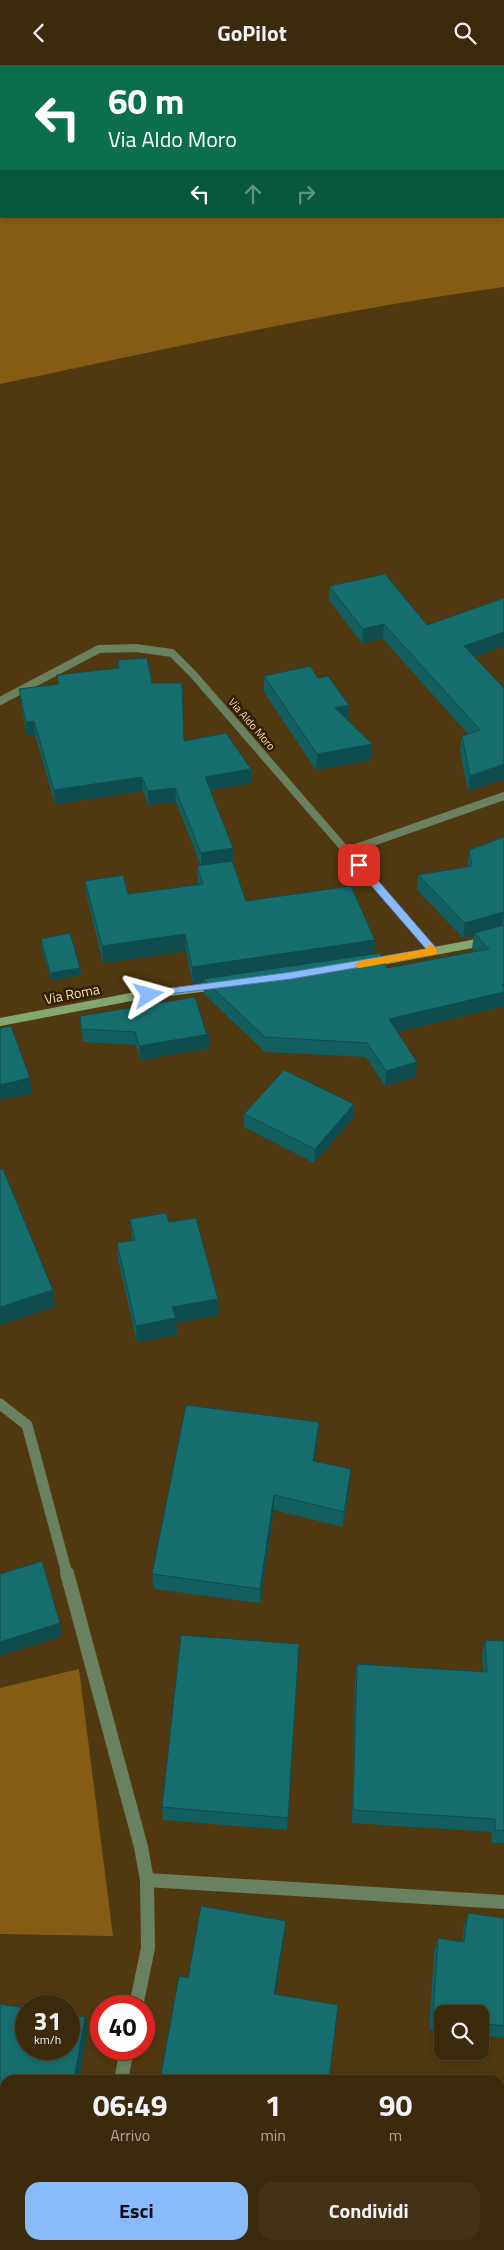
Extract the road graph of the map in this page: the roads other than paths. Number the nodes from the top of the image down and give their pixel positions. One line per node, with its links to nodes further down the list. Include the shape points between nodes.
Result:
1 (0, 701): 3 (street, Via Aldo Moro, via 99,649 136,648 172,653)
2 (504, 796): 3 (street)
3 (347, 851): 5 (street, Via Aldo Moro)
4 (504, 933): 5 (street, via 472,944)
5 (433, 951): 6 (street)
6 (366, 964)
7 (225, 984): 8 (street, Via Roma, via 131,997)
8 (0, 1022)
9 (0, 1404): 10 (street, via 27,1425)
10 (148, 1880): 11 (street); 12 (street, via 148,1949)
11 (504, 1902)
12 (138, 1995)
13 (125, 2060): 14 (street)
14 (122, 2075)

